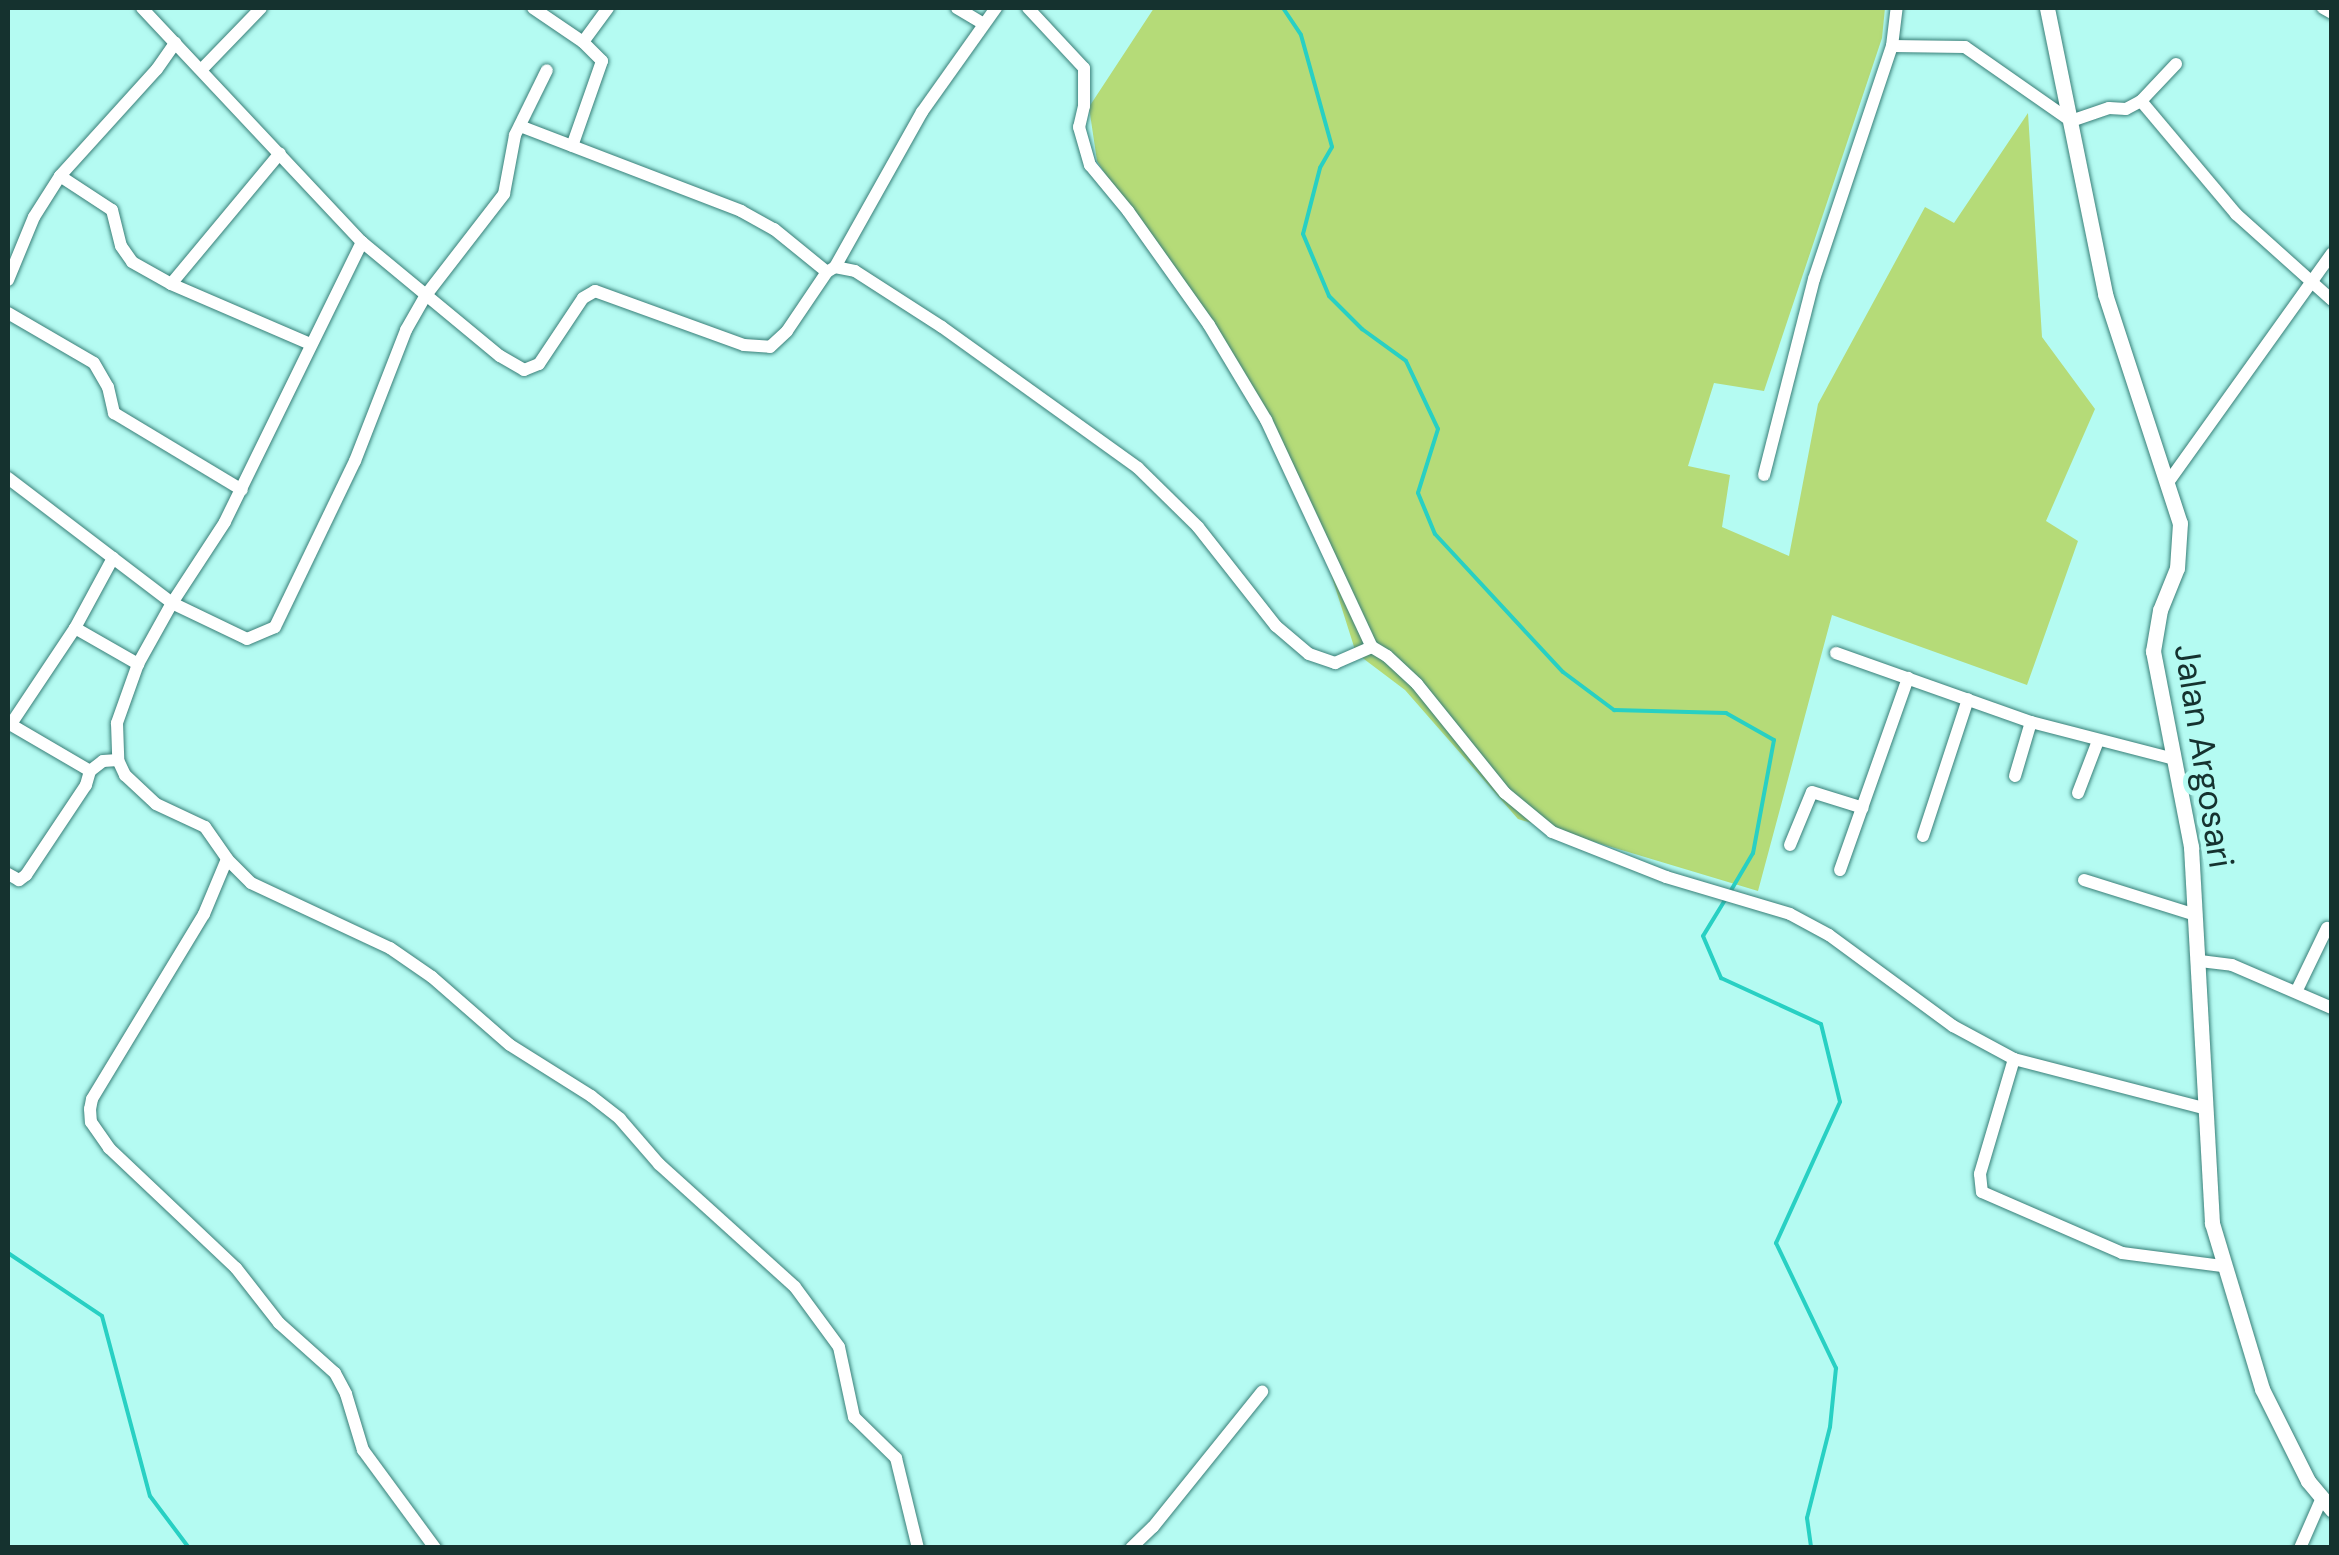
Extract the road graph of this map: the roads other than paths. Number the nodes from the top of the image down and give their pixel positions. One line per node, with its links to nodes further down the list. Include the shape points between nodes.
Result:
1 (142, 8): 14 (street)
2 (261, 8): 17 (street)
3 (533, 8): 13 (street)
4 (608, 8): 13 (street)
5 (957, 8): 12 (street)
6 (996, 8): 12 (street)
7 (1028, 8): 42 (street, via 1084,68 1079,127 1090,165 1209,326 1266,420)
8 (1897, 8): 15 (street)
9 (2047, 8): 20 (street, Jalan Argosari)
10 (2323, 8): 11 (street)
11 (2332, 13)
12 (984, 24): 27 (street, via 922,112)
13 (584, 42): 22 (street, via 602,61)
14 (174, 43): 17 (street); 24 (street)
15 (1892, 46): 20 (street, via 1965,47); 35 (street, via 1814,280)
16 (2176, 64): 19 (street)
17 (203, 68): 23 (street)
18 (546, 70): 21 (street)
19 (2142, 101): 20 (street); 30 (street, via 2236,214)
20 (2071, 121): 37 (street, Jalan Argosari, via 2105,294)
21 (520, 126): 22 (street); 31 (street, via 504,194)
22 (572, 146): 27 (street, via 741,211)
23 (280, 153): 25 (street); 29 (street)
24 (60, 176): 28 (street); 29 (street, via 112,210 120,246 132,262)
25 (362, 242): 31 (street); 34 (street)
26 (2332, 253): 30 (street)
27 (831, 269): 31 (street, via 770,347 744,344 595,291 528,371); 42 (street, via 855,271 942,326 1138,468 1198,526 1276,626 1309,654 1335,663)
28 (8, 280)
29 (170, 284): 34 (street)
30 (2310, 285): 32 (street); 37 (street)
31 (426, 295): 40 (street, via 275,627 247,639)
32 (2332, 300)
33 (8, 313): 38 (street, via 94,363 114,413)
34 (310, 344): 38 (street)
35 (1764, 475)
36 (8, 478): 39 (street)
37 (2169, 481): 50 (street, Jalan Argosari, via 2181,547 2153,650)
38 (242, 490): 40 (street)
39 (113, 558): 40 (street); 41 (street)
40 (172, 602): 44 (street)
41 (74, 628): 44 (street); 48 (street)
42 (1372, 647): 67 (street, via 1418,684 1529,816 1583,846 1810,924 1929,1010)
43 (1836, 654): 45 (street)
44 (138, 664): 51 (street, via 117,723)
45 (1908, 678): 46 (street); 55 (street)
46 (1968, 699): 47 (street); 56 (street)
47 (2031, 722): 49 (street); 53 (street)
48 (9, 723): 52 (street)
49 (2098, 741): 50 (street); 54 (street)
50 (2174, 759): 62 (street, Jalan Argosari)
51 (118, 760): 52 (street, via 102,761); 58 (street, via 156,804 205,827)
52 (90, 772): 60 (street, via 26,875 19,880)
53 (2015, 776)
54 (2078, 793)
55 (1862, 808): 57 (street, via 1812,792); 59 (street)
56 (1923, 836)
57 (1790, 845)
58 (227, 859): 72 (street, via 204,914 92,1099 92,1122 110,1148 335,1373 364,1450); 73 (street, via 250,883 390,948 510,1045 591,1096 796,1287 839,1347 854,1417 896,1458)
59 (1840, 870)
60 (8, 874)
61 (2084, 880): 62 (street)
62 (2196, 915): 64 (street, Jalan Argosari)
63 (2327, 928): 65 (street)
64 (2200, 960): 65 (street); 68 (street, Jalan Argosari)
65 (2297, 990): 66 (street)
66 (2332, 1008)
67 (2014, 1059): 68 (street); 69 (street, via 1982,1164 1982,1192 2122,1254)
68 (2204, 1108): 69 (street, Jalan Argosari, via 2212,1223)
69 (2222, 1266): 71 (street, Jalan Argosari, via 2262,1389)
70 (1262, 1392): 74 (street)
71 (2326, 1505): 75 (street)
72 (435, 1548)
73 (918, 1548)
74 (1131, 1548)
75 (2300, 1548)

